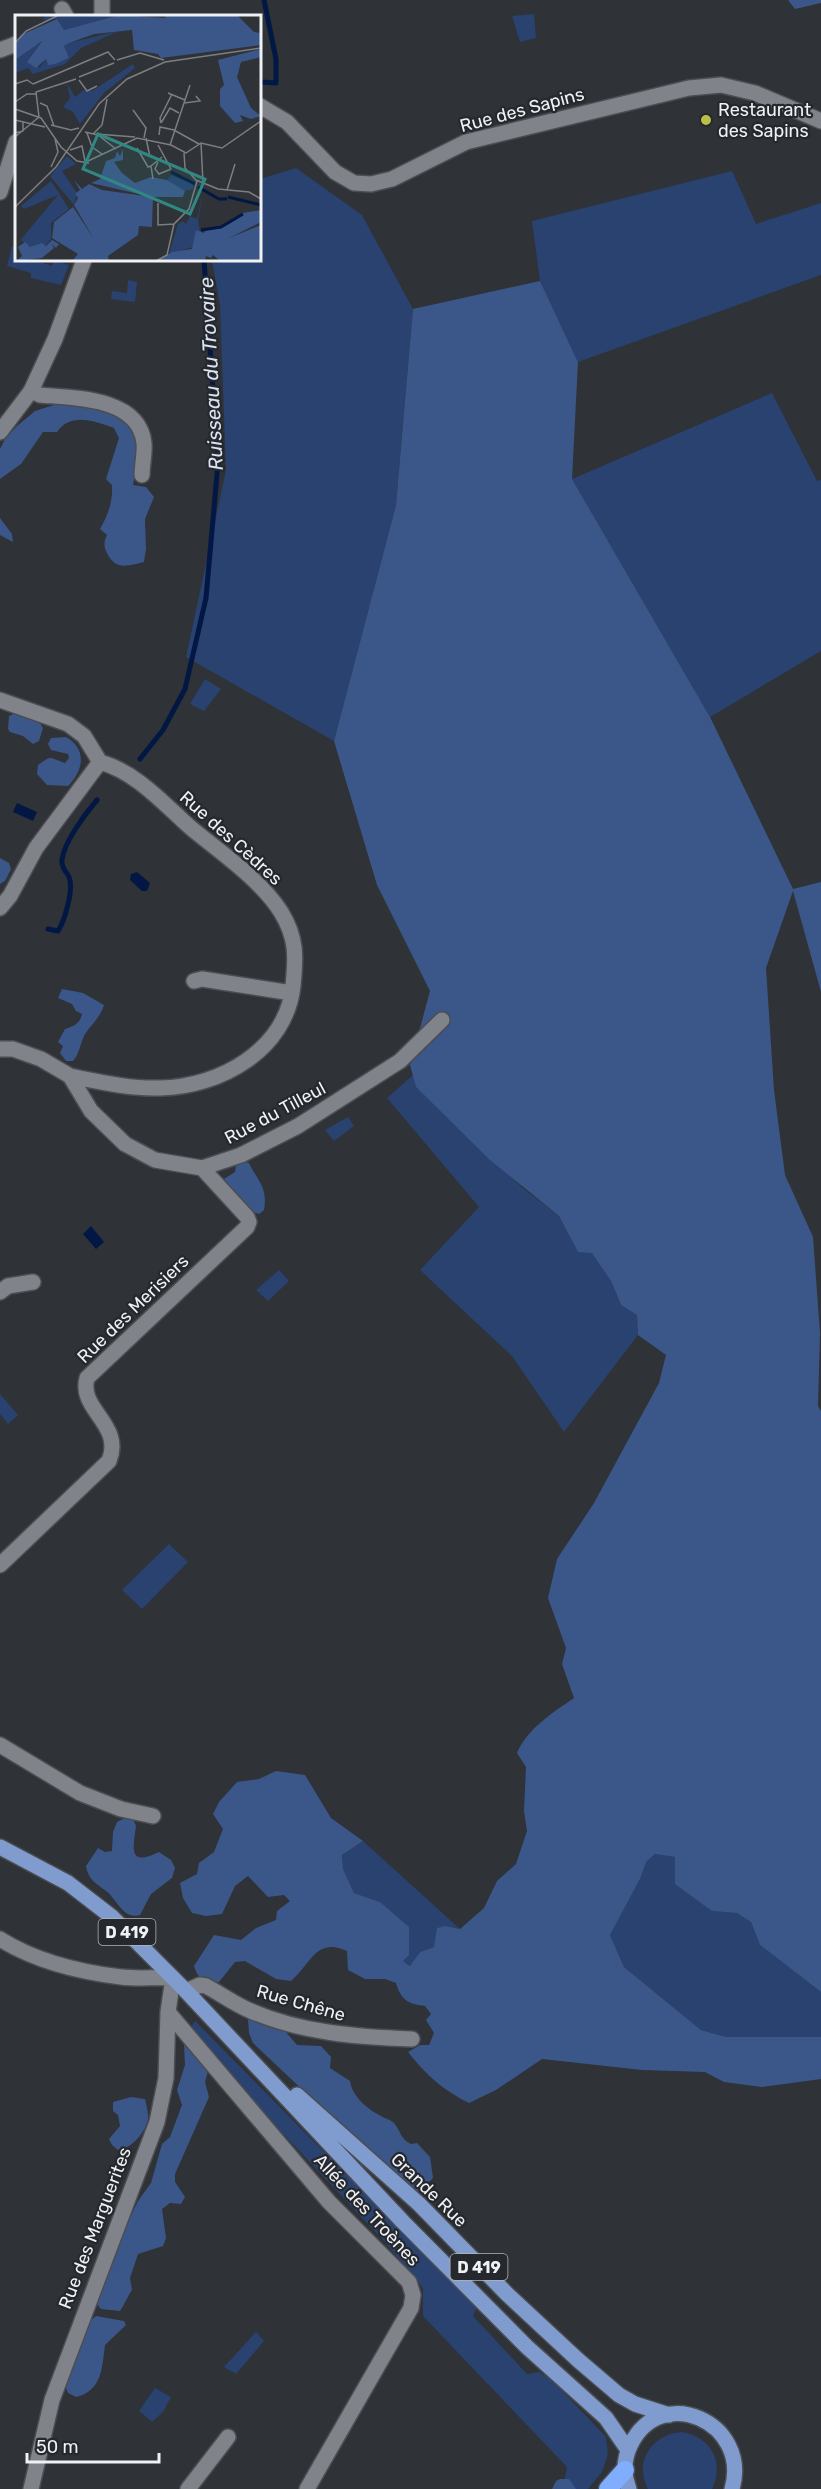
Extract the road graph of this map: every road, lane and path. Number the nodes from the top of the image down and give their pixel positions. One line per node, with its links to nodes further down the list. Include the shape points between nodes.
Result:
1 (15, 44): 2 (street)
2 (0, 50)
3 (261, 107): 4 (street, Rue des Sapins, via 287,122 334,172 354,183 371,184 392,179 466,142 689,88 721,85 755,93)
4 (821, 121)
5 (15, 145): 6 (street)
6 (0, 192)
7 (84, 261): 8 (street)
8 (32, 391): 9 (street); 10 (street, via 105,404 131,416 144,442)
9 (0, 432)
10 (142, 476)
11 (0, 700): 12 (street, via 69,724 84,736)
12 (100, 762): 13 (street, via 36,848); 15 (street, Rue des Cèdres, via 118,767 143,786 262,889 290,930 296,955)
13 (0, 908)
14 (194, 981): 15 (street)
15 (292, 993): 18 (street, Rue des Cèdres, via 280,1028 267,1043 244,1062 206,1080 161,1088)
16 (442, 1020): 19 (street, Rue du Tilleul, via 400,1061 308,1120 241,1155)
17 (0, 1049): 18 (street, Rue du Tilleul, via 13,1049 41,1059)
18 (70, 1076): 19 (street, Rue du Tilleul, via 91,1111 125,1144 155,1160)
19 (202, 1168): 22 (street, Rue des Merisiers, via 247,1217 247,1227 87,1378 87,1398 103,1419 113,1444 110,1461)
20 (33, 1282): 21 (street, via 8,1286)
21 (0, 1292)
22 (0, 1565)
23 (0, 1745): 24 (street, via 80,1793)
24 (153, 1816)
25 (0, 1847): 27 (main road, D 419, via 68,1882 112,1917)
26 (0, 1939): 27 (street, via 37,1957 74,1968 120,1977)
27 (173, 1978): 28 (main road, D 419); 29 (street, Rue des Marguerites)
28 (186, 1991): 30 (street, Rue Chêne, via 206,1986 252,2011 324,2032); 31 (main road, D 419)
29 (168, 2012): 36 (street, Rue des Marguerites, via 166,2078 157,2122 52,2400); 38 (street, Allée des Troènes, via 329,2202 409,2283 413,2295 411,2308)
30 (412, 2039)
31 (299, 2103): 32 (main road, Grande Rue / D 419, via 419,2204 507,2295 578,2360 620,2395); 34 (main road, D 419, via 403,2222 527,2347 606,2418)
32 (669, 2415): 34 (main road, via 649,2424); 41 (main road, Grande Rue, via 704,2420 723,2434 733,2455)
33 (228, 2438): 37 (street)
34 (628, 2450): 35 (main road)
35 (625, 2470): 39 (highway); 40 (main road)
36 (31, 2489)
37 (188, 2489)
38 (307, 2489)
39 (608, 2489)
40 (629, 2489)
41 (732, 2489)

